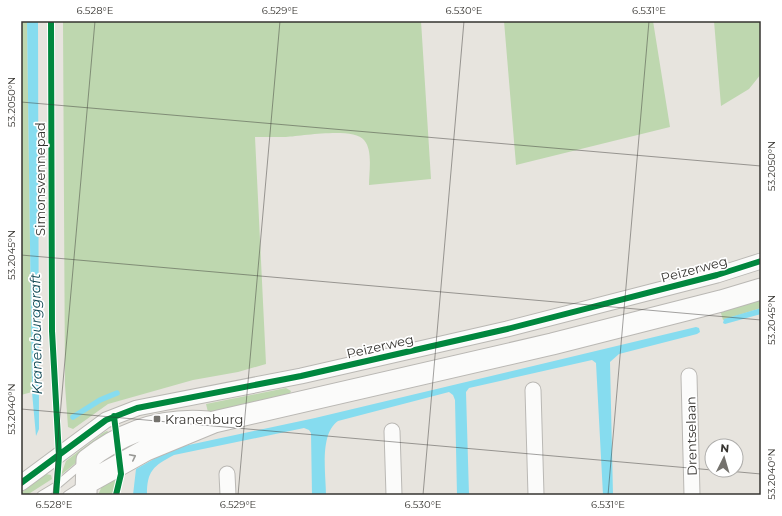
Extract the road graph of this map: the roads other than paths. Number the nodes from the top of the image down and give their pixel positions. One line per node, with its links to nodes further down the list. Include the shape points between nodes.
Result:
1 (761, 261): 3 (street, Peizerweg, via 717,275 507,329)
2 (761, 289): 6 (street, via 620,327)
3 (301, 376): 6 (street); 11 (street, Peizerweg, via 120,413 106,420)
4 (689, 376): 18 (street, Drentselaan)
5 (533, 390): 17 (street)
6 (306, 402): 7 (street)
7 (214, 422): 9 (street, via 192,420 144,428 117,439); 12 (street, one-way to 7, via 146,450)
8 (392, 430): 16 (street)
9 (87, 460): 12 (street); 13 (lane)
10 (227, 474): 15 (street)
11 (21, 483)
12 (86, 489): 14 (lane)
13 (41, 495)
14 (67, 495)
15 (228, 495)
16 (394, 495)
17 (536, 495)
18 (692, 495)

